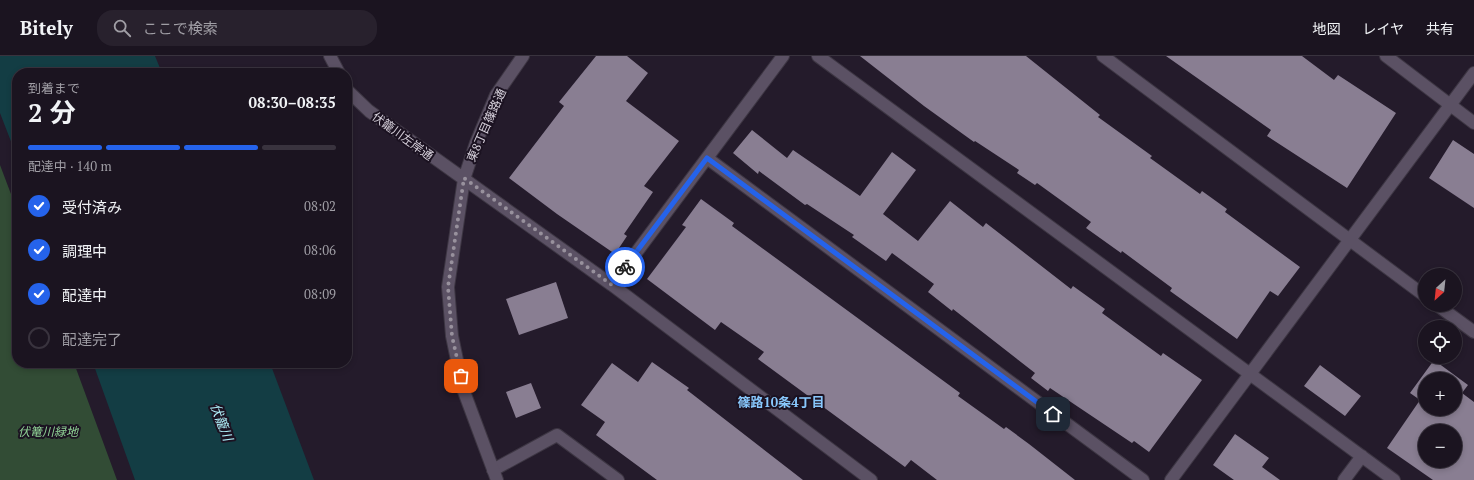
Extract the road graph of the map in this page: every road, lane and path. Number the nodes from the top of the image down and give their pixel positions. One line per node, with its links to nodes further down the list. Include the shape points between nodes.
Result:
1 (330, 56): 7 (street)
2 (523, 56): 13 (street, 東8丁目篠路通, via 496,95)
3 (783, 56): 12 (street)
4 (818, 56): 19 (street)
5 (1103, 56): 14 (street)
6 (1386, 56): 10 (street)
7 (336, 68)
8 (1474, 73): 10 (street)
9 (352, 95): 13 (street, 伏籠川左岸通, via 369,112)
10 (1450, 105): 11 (street); 14 (street)
11 (1474, 123)
12 (707, 158): 15 (street); 24 (street)
13 (464, 178): 15 (street, 伏籠川左岸通); 21 (street, 東8丁目篠路通, via 448,287 452,336 463,389)
14 (1350, 240): 16 (street); 19 (street)
15 (612, 285): 23 (street, 伏籠川左岸通)
16 (1418, 291)
17 (1447, 312): 18 (street)
18 (1474, 332)
19 (1251, 374): 20 (street); 25 (street)
20 (1362, 456): 26 (street); 27 (street)
21 (495, 475): 22 (street, via 557,435)
22 (618, 480)
23 (871, 480)
24 (1142, 480)
25 (1171, 480)
26 (1344, 480)
27 (1394, 480)

